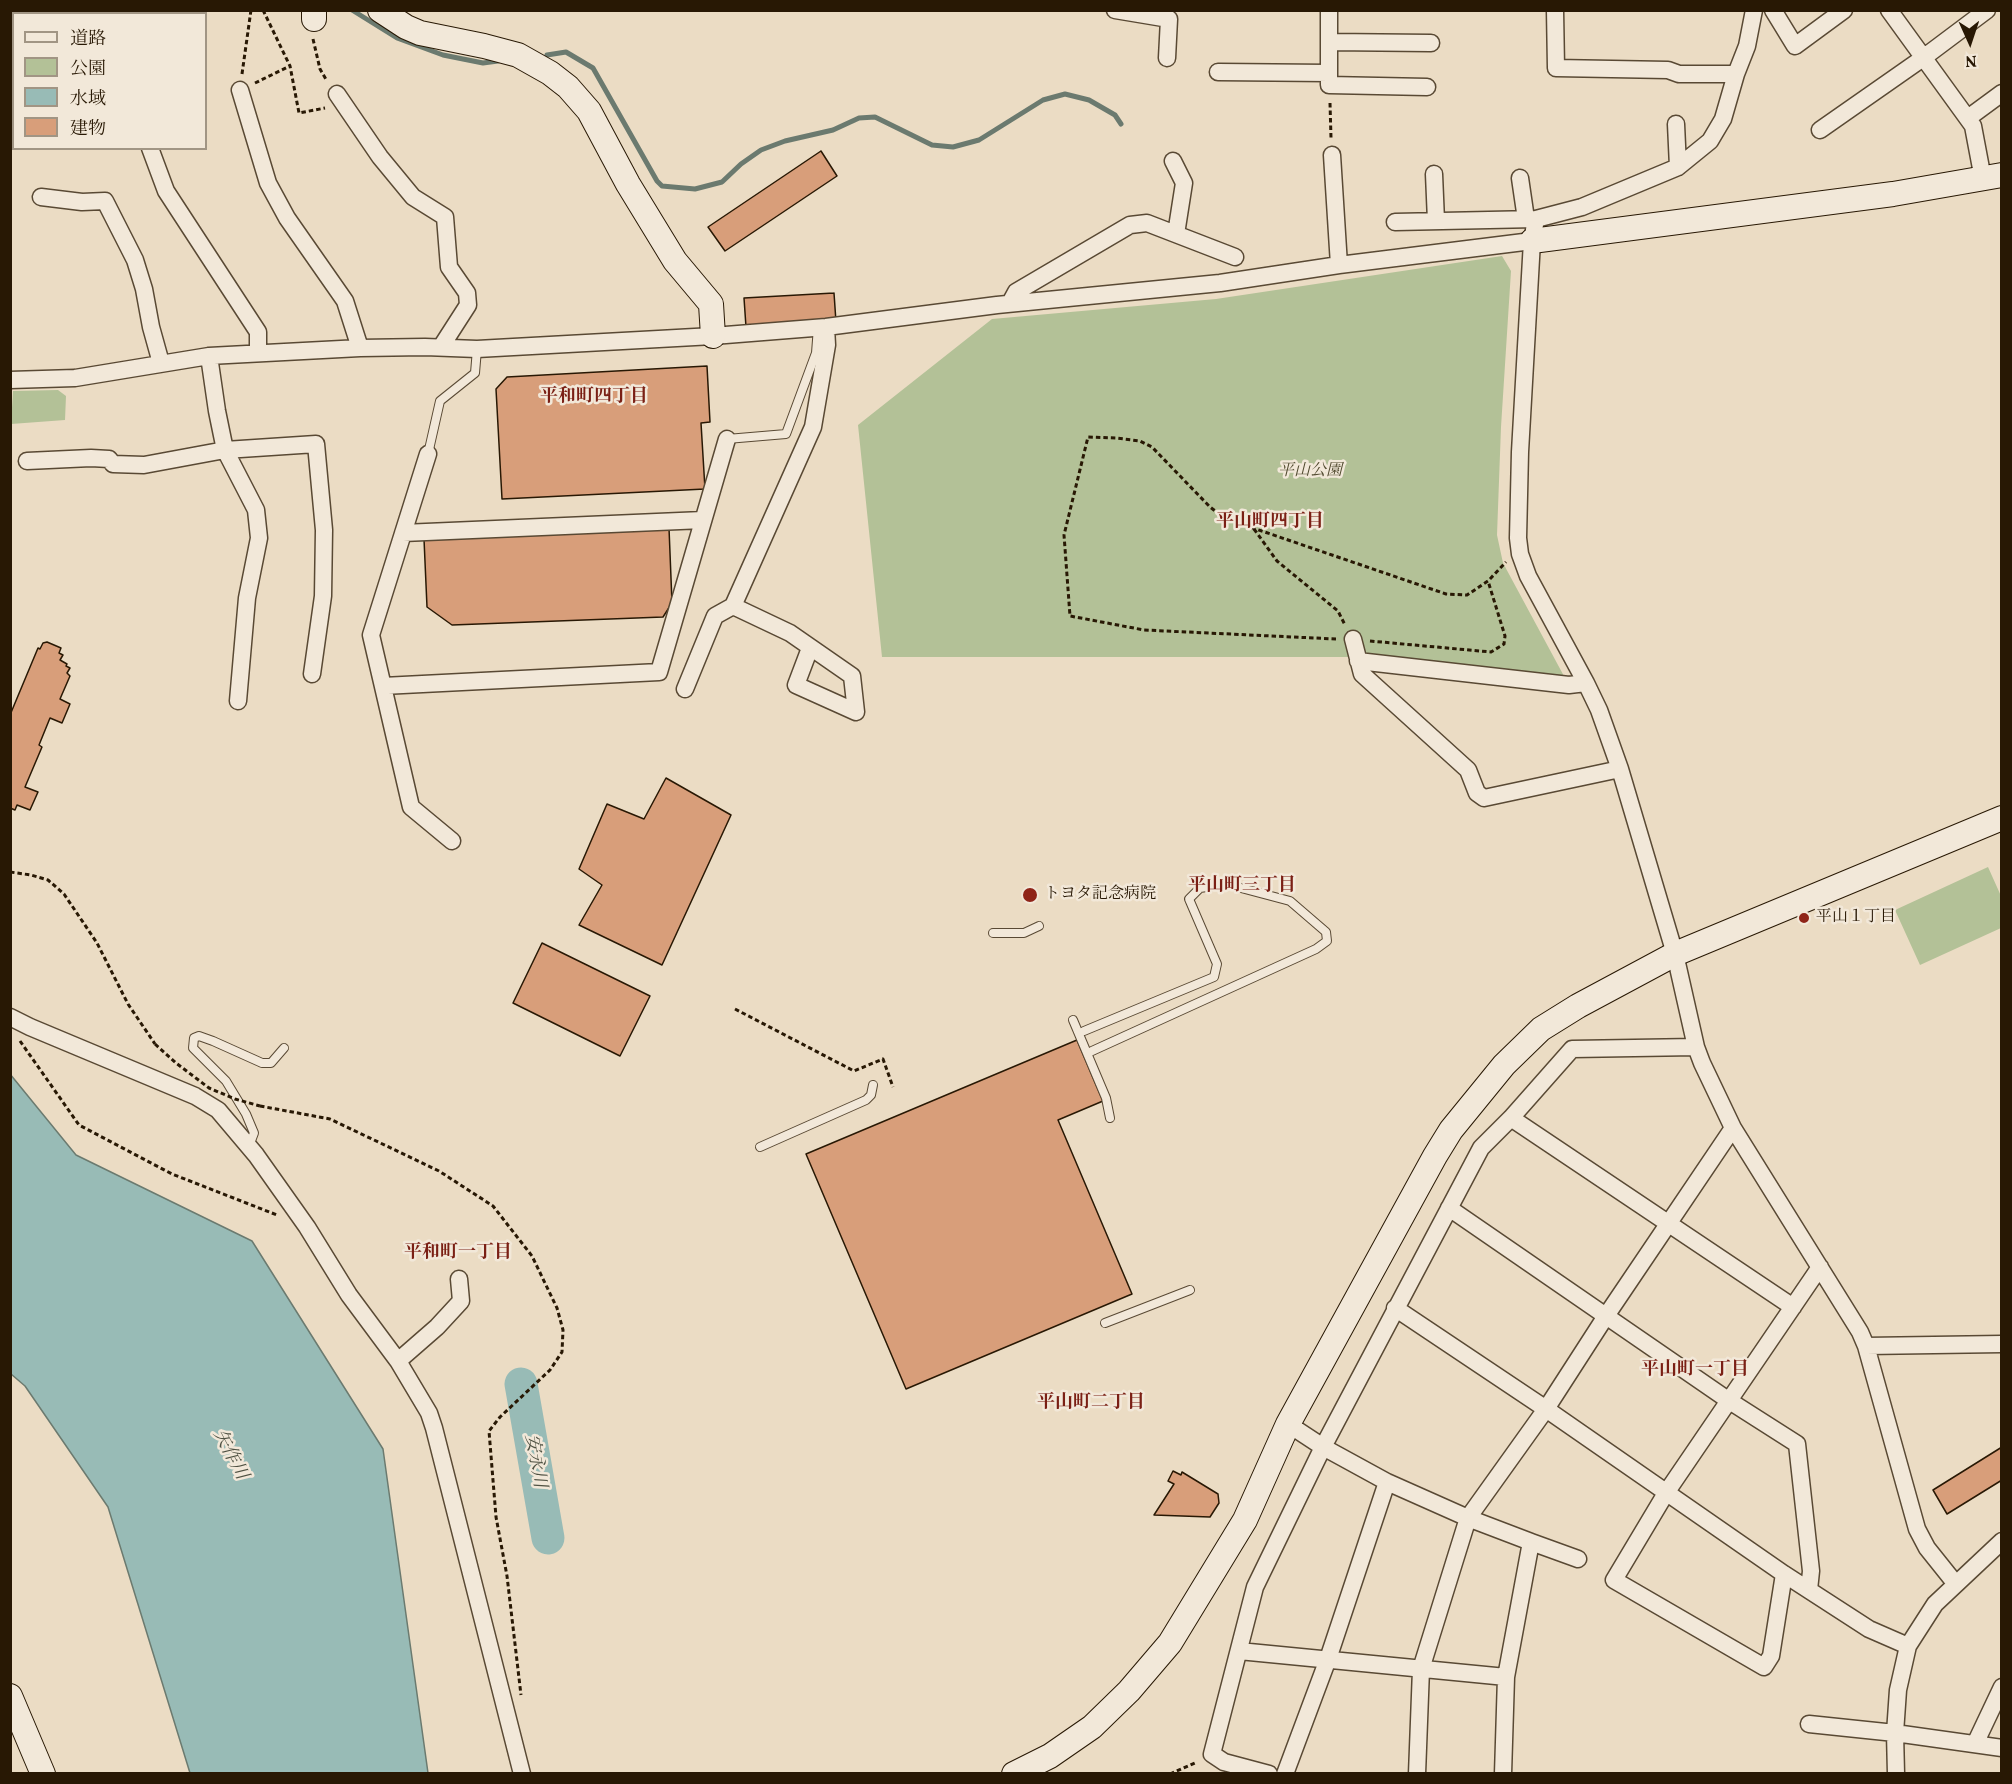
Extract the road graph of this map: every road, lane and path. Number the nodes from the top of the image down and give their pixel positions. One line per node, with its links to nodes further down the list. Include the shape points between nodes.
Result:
1 (251, 10): 22 (path)
2 (263, 10): 17 (path)
3 (380, 10): 46 (street, via 420,33 518,56 568,87 589,111 675,261 711,304)
4 (1115, 10): 15 (street, via 1169,20)
5 (1329, 10): 13 (street)
6 (1555, 10): 19 (street, via 1556,68)
7 (1754, 10): 19 (street, via 1747,46)
8 (1773, 10): 9 (street, via 1795,46)
9 (1844, 10)
10 (1889, 10): 16 (street)
11 (1987, 10): 16 (street)
12 (314, 15): 24 (path, via 313,40 318,62)
13 (1329, 42): 14 (street); 20 (street)
14 (1431, 43)
15 (1167, 58)
16 (1923, 58): 25 (street); 27 (street)
17 (290, 66): 22 (path); 24 (path, via 299,113)
18 (1218, 72): 20 (street)
19 (1736, 74): 31 (street, via 1723,118 1710,141)
20 (1329, 79): 21 (street); 29 (path)
21 (1426, 87)
22 (240, 90): 48 (street, via 268,183 287,218 345,301)
23 (2001, 93): 25 (street)
24 (340, 99): 47 (street, via 413,197 445,217 449,267 467,293 468,305)
25 (1968, 118): 33 (street)
26 (1676, 124): 31 (street)
27 (1820, 130)
28 (151, 150): 50 (street, via 166,191 258,332)
29 (1332, 155): 43 (street)
30 (1173, 161): 40 (street, via 1184,183)
31 (1678, 167): 39 (street)
32 (1434, 174): 37 (street)
33 (1992, 177): 39 (street, via 1893,194)
34 (1520, 178): 39 (street)
35 (41, 197): 52 (street, via 105,201 135,260)
36 (1479, 220): 37 (street); 39 (street); 41 (street)
37 (1436, 221): 38 (street)
38 (1395, 222)
39 (1531, 226): 41 (street); 61 (street, via 1520,452)
40 (1176, 234): 42 (street); 44 (street, via 1147,223 1130,225 1016,292)
41 (1479, 248): 43 (street)
42 (1235, 257)
43 (1339, 265): 44 (street, via 1220,283)
44 (1010, 303): 45 (street)
45 (822, 327): 46 (street); 54 (lane, via 786,434); 63 (street, via 827,345 813,427)
46 (713, 336): 49 (street)
47 (441, 347): 48 (street); 49 (street)
48 (360, 348): 50 (street)
49 (477, 349): 56 (lane, via 475,374 440,401)
50 (258, 353): 51 (street)
51 (209, 356): 52 (street); 55 (street)
52 (161, 363): 53 (street, via 75,378)
53 (10, 380)
54 (727, 439): 58 (street)
55 (225, 450): 57 (street, via 144,465 113,464 109,459 91,458); 67 (street, via 316,444 324,541 323,596); 71 (street, via 256,510 259,538 247,598)
56 (428, 454): 60 (street)
57 (27, 461)
58 (704, 520): 60 (street); 69 (street, via 659,672)
59 (1253, 528): 62 (path, via 1446,594 1467,595); 64 (path, via 1277,561 1338,611); 64 (path, via 1210,507 1152,447 1140,441 1088,437 1064,535 1070,616 1144,630)
60 (403, 533): 69 (street, via 371,635)
61 (1520, 554): 62 (path, via 1508,559); 68 (street)
62 (1488, 581): 64 (path, via 1504,636 1504,644 1491,652)
63 (734, 606): 65 (street, via 790,633); 70 (street, via 715,616)
64 (1353, 639): 66 (street)
65 (810, 648)
66 (1358, 661): 68 (street, via 1569,685); 72 (street, via 1362,674 1468,770 1477,793 1484,798)
67 (312, 674)
68 (1586, 683): 72 (street)
69 (383, 686): 74 (street, via 411,807)
70 (685, 689)
71 (238, 701)
72 (1620, 769): 78 (street)
73 (2001, 818): 78 (street)
74 (452, 842)
75 (10, 872): 127 (path, bridge, via 48,880 64,894 155,1044 209,1088 260,1106 330,1119 439,1171 493,1206 532,1256 557,1308 563,1330 562,1352 550,1370 489,1431 496,1517)
76 (1039, 926): 77 (lane, via 1024,933)
77 (993, 933)
78 (1676, 954): 84 (street); 109 (street, via 1541,1029 1474,1100 1435,1156)
79 (735, 1009): 88 (path, via 854,1071 883,1059)
80 (10, 1017): 92 (street, via 195,1096 218,1110)
81 (1073, 1020): 89 (lane, via 1107,1098)
82 (1084, 1031): 86 (lane, via 1214,977 1217,964 1188,899 1200,888 1226,884 1290,901 1326,932 1327,941 1316,949)
83 (16, 1036): 96 (path, via 79,1125 172,1174)
84 (1696, 1047): 90 (street, via 1572,1049); 91 (street)
85 (284, 1048): 92 (lane, via 271,1063 262,1063 213,1041 194,1038 193,1048 226,1082 246,1114 254,1133)
86 (1092, 1051)
87 (873, 1085): 93 (lane, via 866,1100)
88 (892, 1087)
89 (1110, 1118)
90 (1511, 1118): 94 (street, via 1481,1148); 95 (street)
91 (1733, 1128): 95 (street); 97 (street)
92 (249, 1146): 96 (street)
93 (760, 1148)
94 (1449, 1208): 101 (street); 102 (street)
95 (1669, 1223): 100 (street); 102 (street)
96 (308, 1227): 106 (street, via 349,1295)
97 (1820, 1267): 100 (street); 105 (street)
98 (459, 1279): 106 (street, via 460,1301 437,1328)
99 (1190, 1290): 103 (lane)
100 (1793, 1307): 107 (street)
101 (1395, 1308): 108 (street); 110 (street)
102 (1606, 1316): 107 (street); 108 (street)
103 (1105, 1323)
104 (2001, 1344): 105 (street)
105 (1866, 1346): 118 (street, via 1917,1529)
106 (398, 1361): 134 (street, via 434,1428)
107 (1728, 1400): 112 (street); 119 (street, via 1797,1444)
108 (1546, 1409): 112 (street); 113 (street)
109 (1288, 1424): 110 (street); 135 (street, via 1245,1520 1170,1642 1092,1727 1050,1756)
110 (1323, 1447): 111 (street); 121 (street, via 1255,1587)
111 (1388, 1482): 113 (street); 122 (street)
112 (1666, 1493): 117 (street); 117 (street, via 1614,1580 1764,1667 1771,1656)
113 (1468, 1518): 115 (street); 123 (street)
114 (2001, 1541): 118 (street)
115 (1531, 1542): 116 (street); 124 (street)
116 (1578, 1559)
117 (1784, 1574): 119 (street)
118 (1955, 1583): 120 (street, via 1935,1604)
119 (1809, 1590): 120 (street, via 1869,1629)
120 (1908, 1646): 129 (street, via 1898,1690)
121 (1239, 1651): 122 (street); 132 (street)
122 (1328, 1659): 123 (street); 138 (street)
123 (1420, 1669): 124 (street); 139 (street)
124 (1506, 1677): 140 (street)
125 (2001, 1687): 130 (street)
126 (10, 1696): 133 (street)
127 (522, 1704)
128 (1809, 1724): 129 (street)
129 (1895, 1732): 130 (street); 141 (street)
130 (1975, 1744): 131 (street)
131 (2001, 1748)
132 (1212, 1754): 136 (path); 137 (street, via 1224,1762)
133 (43, 1773)
134 (522, 1773)
135 (1014, 1773)
136 (1170, 1773)
137 (1269, 1773)
138 (1285, 1773)
139 (1417, 1773)
140 (1503, 1773)
141 (1896, 1773)

